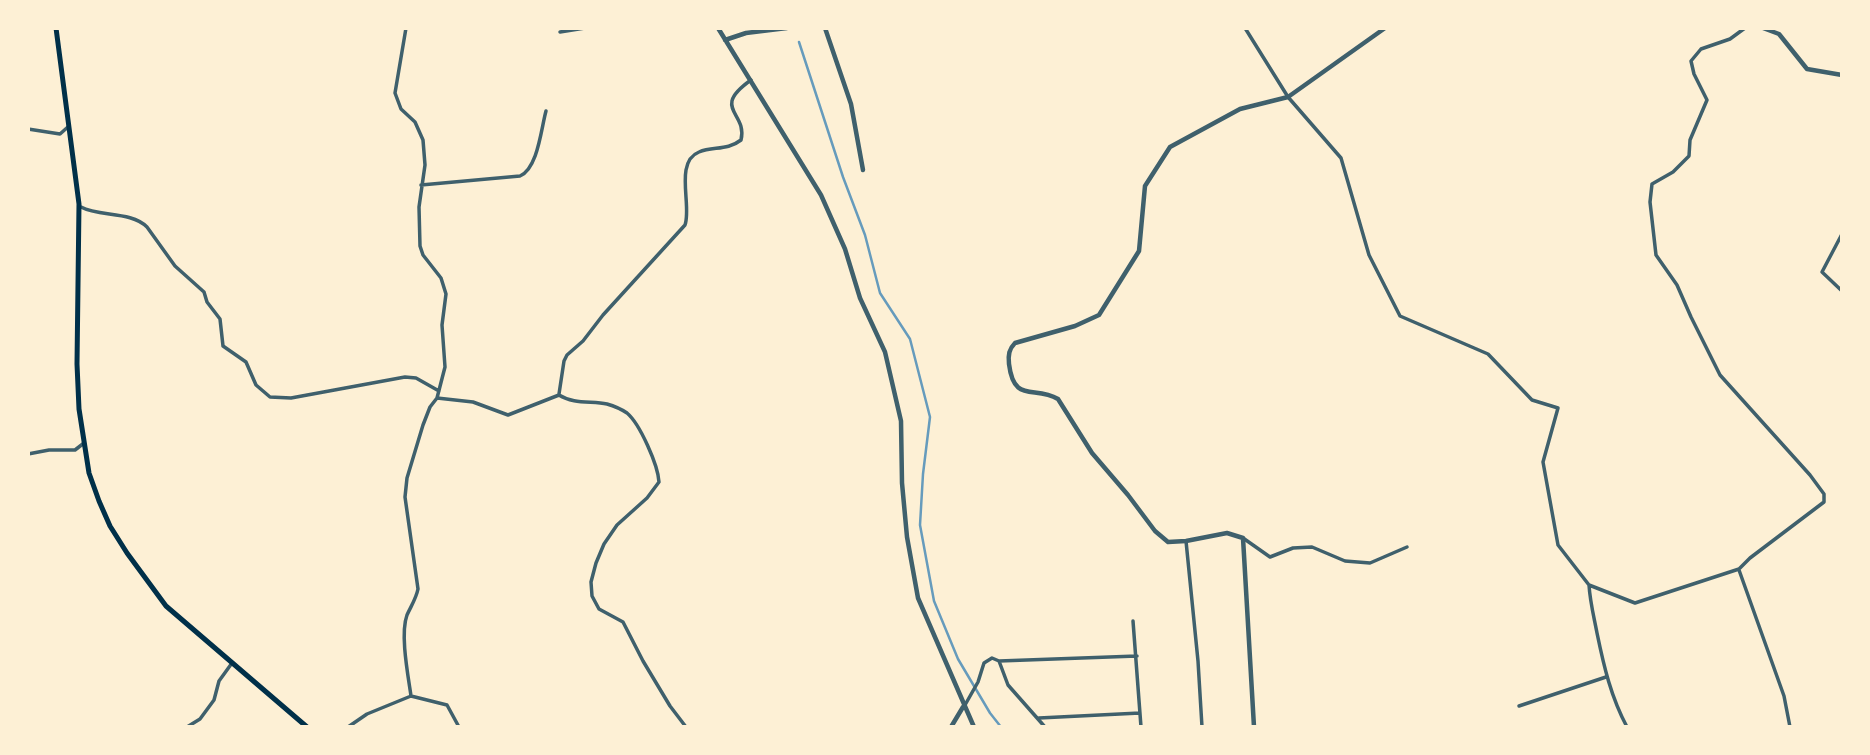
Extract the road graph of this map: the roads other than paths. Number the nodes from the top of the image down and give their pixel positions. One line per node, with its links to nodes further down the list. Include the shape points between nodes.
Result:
1 (56, 28): 17 (main road)
2 (406, 28): 20 (street, via 396,93 401,109 415,122 423,140)
3 (585, 28): 11 (street)
4 (718, 28): 12 (street)
5 (787, 28): 12 (street)
6 (825, 28): 19 (street, via 850,104)
7 (1245, 28): 15 (street)
8 (1385, 28): 15 (street)
9 (1745, 28): 32 (street, via 1701,49 1691,61 1707,100 1690,140 1689,156 1652,184 1650,202 1656,256 1677,285 1720,375 1824,494 1824,502)
10 (1763, 28): 13 (street, via 1779,34 1807,69)
11 (559, 32)
12 (725, 40): 14 (street)
13 (1842, 75)
14 (751, 80): 25 (street, via 738,89 731,103 742,130 741,140 692,157 685,176 685,225 567,355); 40 (street, via 821,195 885,352 901,421 907,537 918,598)
15 (1287, 97): 30 (street, via 1240,109 1170,147 1145,186 1139,251 1099,315 1028,337 1011,348 1010,368 1016,387 1058,399 1092,453 1155,531 1168,542); 33 (street, via 1341,158 1368,255 1400,316 1488,354 1532,400 1558,408 1543,462 1549,500 1558,545)
16 (546, 111): 20 (street, via 528,173)
17 (69, 126): 18 (street, via 60,134); 21 (main road)
18 (28, 129)
19 (863, 170)
20 (421, 186): 24 (street, via 420,246 446,293 442,325 445,367)
21 (79, 204): 24 (street, via 82,209 142,222 175,266 204,292 220,319 223,346 246,362 256,385 270,397 291,398 405,377); 27 (main road, via 77,364)
22 (1842, 234): 23 (street, via 1822,272)
23 (1842, 291)
24 (439, 391): 26 (street)
25 (559, 395): 26 (street, via 508,415 472,402); 48 (street, via 624,411 656,466 657,487 604,544 591,582 592,596 599,609 623,622)
26 (437, 398): 39 (street, via 423,425 405,497 418,589 406,616)
27 (84, 443): 28 (street, via 75,450); 37 (main road, via 99,501 127,552 166,606)
28 (28, 454)
29 (1243, 538): 30 (street, via 1227,533); 31 (street, via 1270,557 1311,547 1345,561 1370,564); 54 (street)
30 (1186, 541): 53 (street)
31 (1407, 547)
32 (1739, 569): 33 (street, via 1635,603); 56 (street, via 1784,696)
33 (1589, 584): 38 (street)
34 (1133, 621): 35 (street)
35 (1137, 656): 36 (street); 42 (street)
36 (999, 661): 40 (street, via 992,658 984,663); 43 (street, via 1008,685)
37 (232, 663): 44 (street, via 219,681 215,700 201,719); 45 (main road)
38 (1606, 677): 41 (street); 55 (street)
39 (411, 696): 46 (street); 47 (street, via 447,705)
40 (964, 706): 49 (street); 50 (street)
41 (1518, 706)
42 (1140, 713): 43 (street); 52 (street)
43 (1039, 718): 51 (street)
44 (187, 727)
45 (307, 727)
46 (348, 727)
47 (459, 727)
48 (686, 727)
49 (951, 727)
50 (974, 727)
51 (1045, 727)
52 (1141, 727)
53 (1202, 727)
54 (1254, 727)
55 (1627, 727)
56 (1790, 727)

